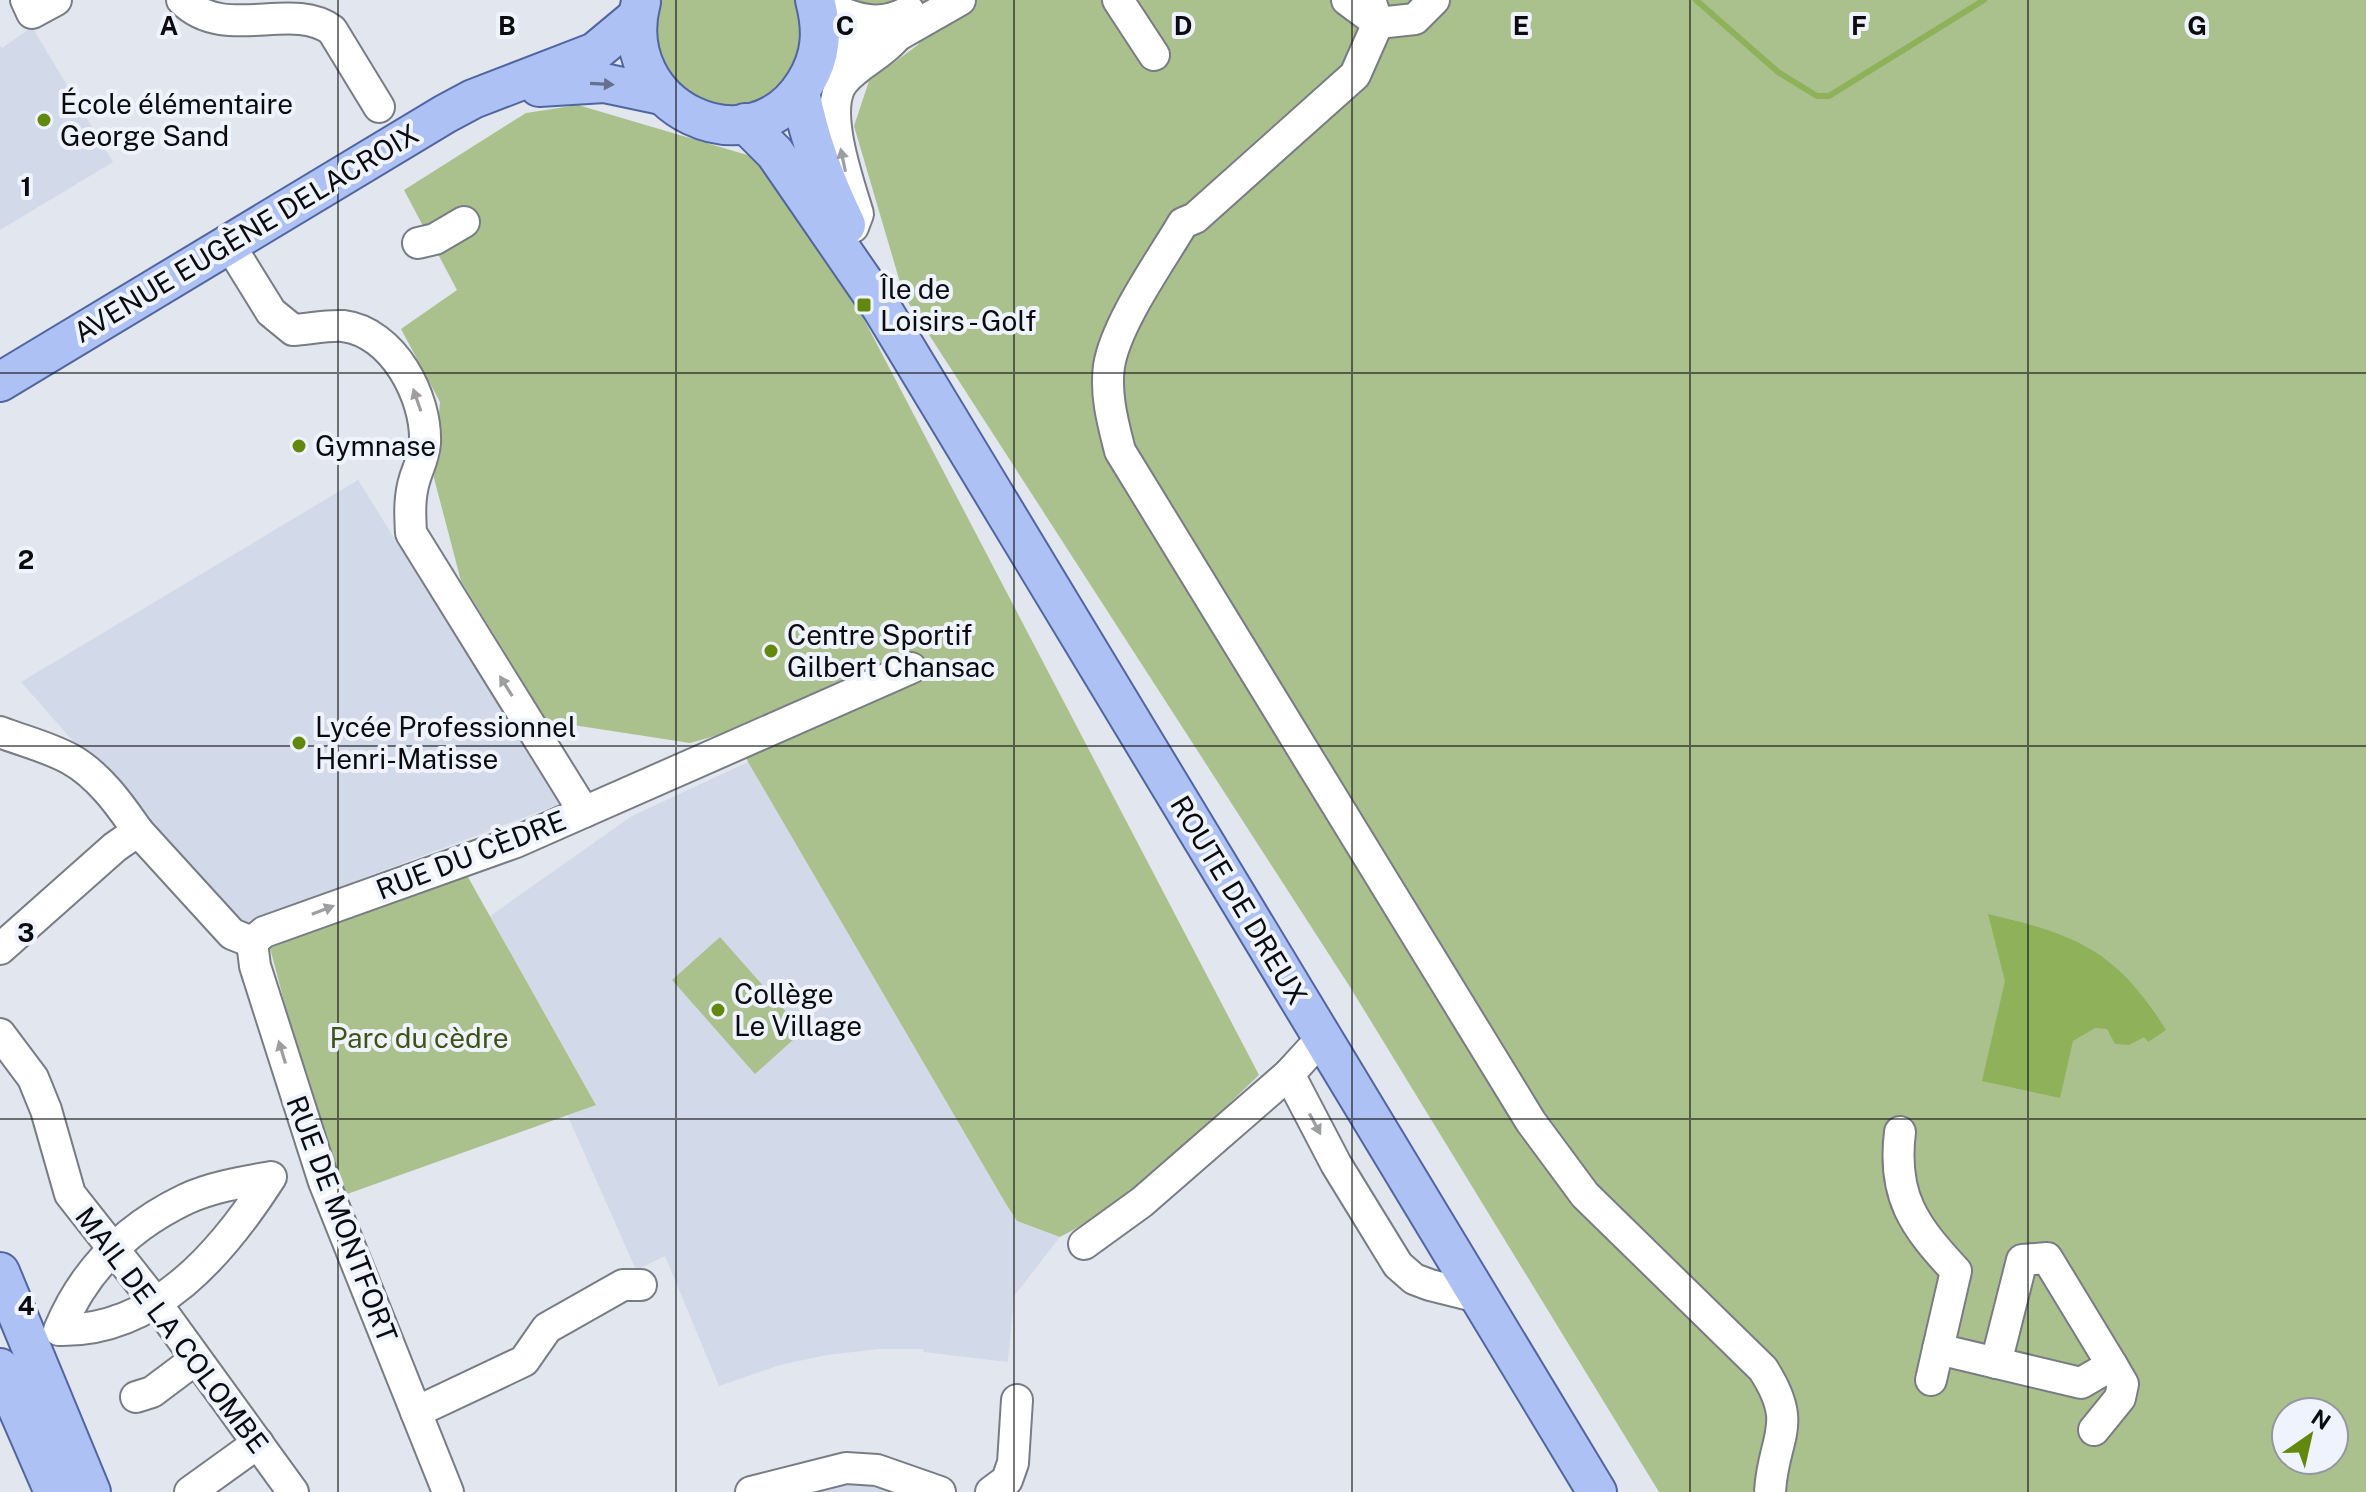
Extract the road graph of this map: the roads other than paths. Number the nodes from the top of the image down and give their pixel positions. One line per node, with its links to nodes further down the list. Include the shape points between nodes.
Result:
1 (26, 0): 2 (street, via 32,13)
2 (56, 0)
3 (182, 0): 17 (street, via 206,15 291,10 323,19)
4 (928, 0): 9 (street, via 900,17 876,22)
5 (960, 0): 12 (street)
6 (1118, 0): 13 (street)
7 (1347, 0): 11 (street)
8 (1434, 0): 11 (street, via 1415,19)
9 (815, 1): 14 (main road, via 820,45)
10 (639, 9): 15 (main road, AVENUE EUGÈNE DELACROIX, via 595,52); 16 (main road, via 638,49)
11 (1374, 11): 67 (street, via 1355,75 1195,218 1183,223 1119,333 1109,366 1109,412 1120,451 1531,1122 1585,1195 1763,1369 1779,1393 1784,1431)
12 (897, 36): 14 (street, via 855,46); 20 (street, one-way to 12, via 858,214 837,131 836,100 844,81)
13 (1154, 55)
14 (807, 79): 18 (main road, via 783,107); 20 (main road, ROUTE DE DREUX, via 810,140)
15 (496, 92): 16 (main road, AVENUE EUGÈNE DELACROIX, one-way to 16, via 604,83); 22 (main road, AVENUE EUGÈNE DELACROIX, via 445,114)
16 (661, 95): 18 (main road, via 684,113 711,123)
17 (379, 107)
18 (745, 123): 23 (main road, ROUTE DE DREUX, via 775,153)
19 (464, 222): 21 (street)
20 (851, 235): 23 (main road, ROUTE DE DREUX)
21 (418, 243)
22 (229, 244): 24 (main road, AVENUE EUGÈNE DELACROIX); 27 (street, RUE DU CÈDRE, one-way to 22, via 411,533 409,507 425,438 413,387 388,348 368,335 341,326 293,330 271,312)
23 (881, 307): 32 (main road, ROUTE DE DREUX)
24 (0, 382)
25 (911, 668): 27 (street)
26 (0, 732): 28 (street, via 73,760 120,804)
27 (584, 812): 29 (street, RUE DU CÈDRE, one-way to 27, via 264,932 516,842)
28 (138, 831): 29 (street, via 232,934); 30 (street)
29 (252, 942): 35 (street, RUE DE MONTFORT, one-way to 29)
30 (0, 949)
31 (0, 1034): 38 (street, MAIL DE LA COLOMBE, via 33,1078 70,1194)
32 (1322, 1038): 33 (street); 41 (main road, ROUTE DE DREUX)
33 (1289, 1074): 37 (street, via 1142,1202); 41 (street, one-way to 41, via 1398,1265 1414,1279)
34 (1900, 1132): 45 (street, via 1898,1180 1907,1206 1956,1271)
35 (313, 1152): 36 (street); 54 (street, RUE DE MONTFORT)
36 (271, 1177): 38 (street, via 187,1198); 42 (street, via 211,1258)
37 (1084, 1244)
38 (112, 1249): 42 (street, MAIL DE LA COLOMBE); 44 (street)
39 (0, 1272): 44 (main road)
40 (641, 1285): 54 (street, via 623,1285 547,1328 524,1361)
41 (1478, 1297): 66 (main road, ROUTE DE DREUX)
42 (156, 1303): 44 (street, via 110,1325); 46 (street, MAIL DE LA COLOMBE)
43 (0, 1321): 52 (street)
44 (46, 1337): 52 (main road)
45 (1938, 1349): 47 (street); 50 (street)
46 (196, 1359): 51 (street, via 152,1392); 56 (street, MAIL DE LA COLOMBE)
47 (1996, 1363): 48 (street, via 2081,1383); 48 (street, via 2022,1260 2047,1258)
48 (2112, 1365): 55 (street, via 2123,1384 2120,1398)
49 (0, 1368): 52 (main road)
50 (1931, 1380)
51 (136, 1397)
52 (25, 1399): 57 (main road); 58 (street); 59 (main road)
53 (1017, 1400): 65 (street, via 1013,1463 1007,1480)
54 (416, 1412): 62 (street, RUE DE MONTFORT)
55 (2094, 1430)
56 (258, 1443): 60 (street); 61 (street, MAIL DE LA COLOMBE)
57 (54, 1492)
58 (73, 1492)
59 (91, 1492)
60 (190, 1492)
61 (293, 1492)
62 (448, 1492)
63 (751, 1492): 64 (street, via 846,1468 877,1470)
64 (940, 1492)
65 (991, 1492)
66 (1597, 1492)
67 (1770, 1492)

